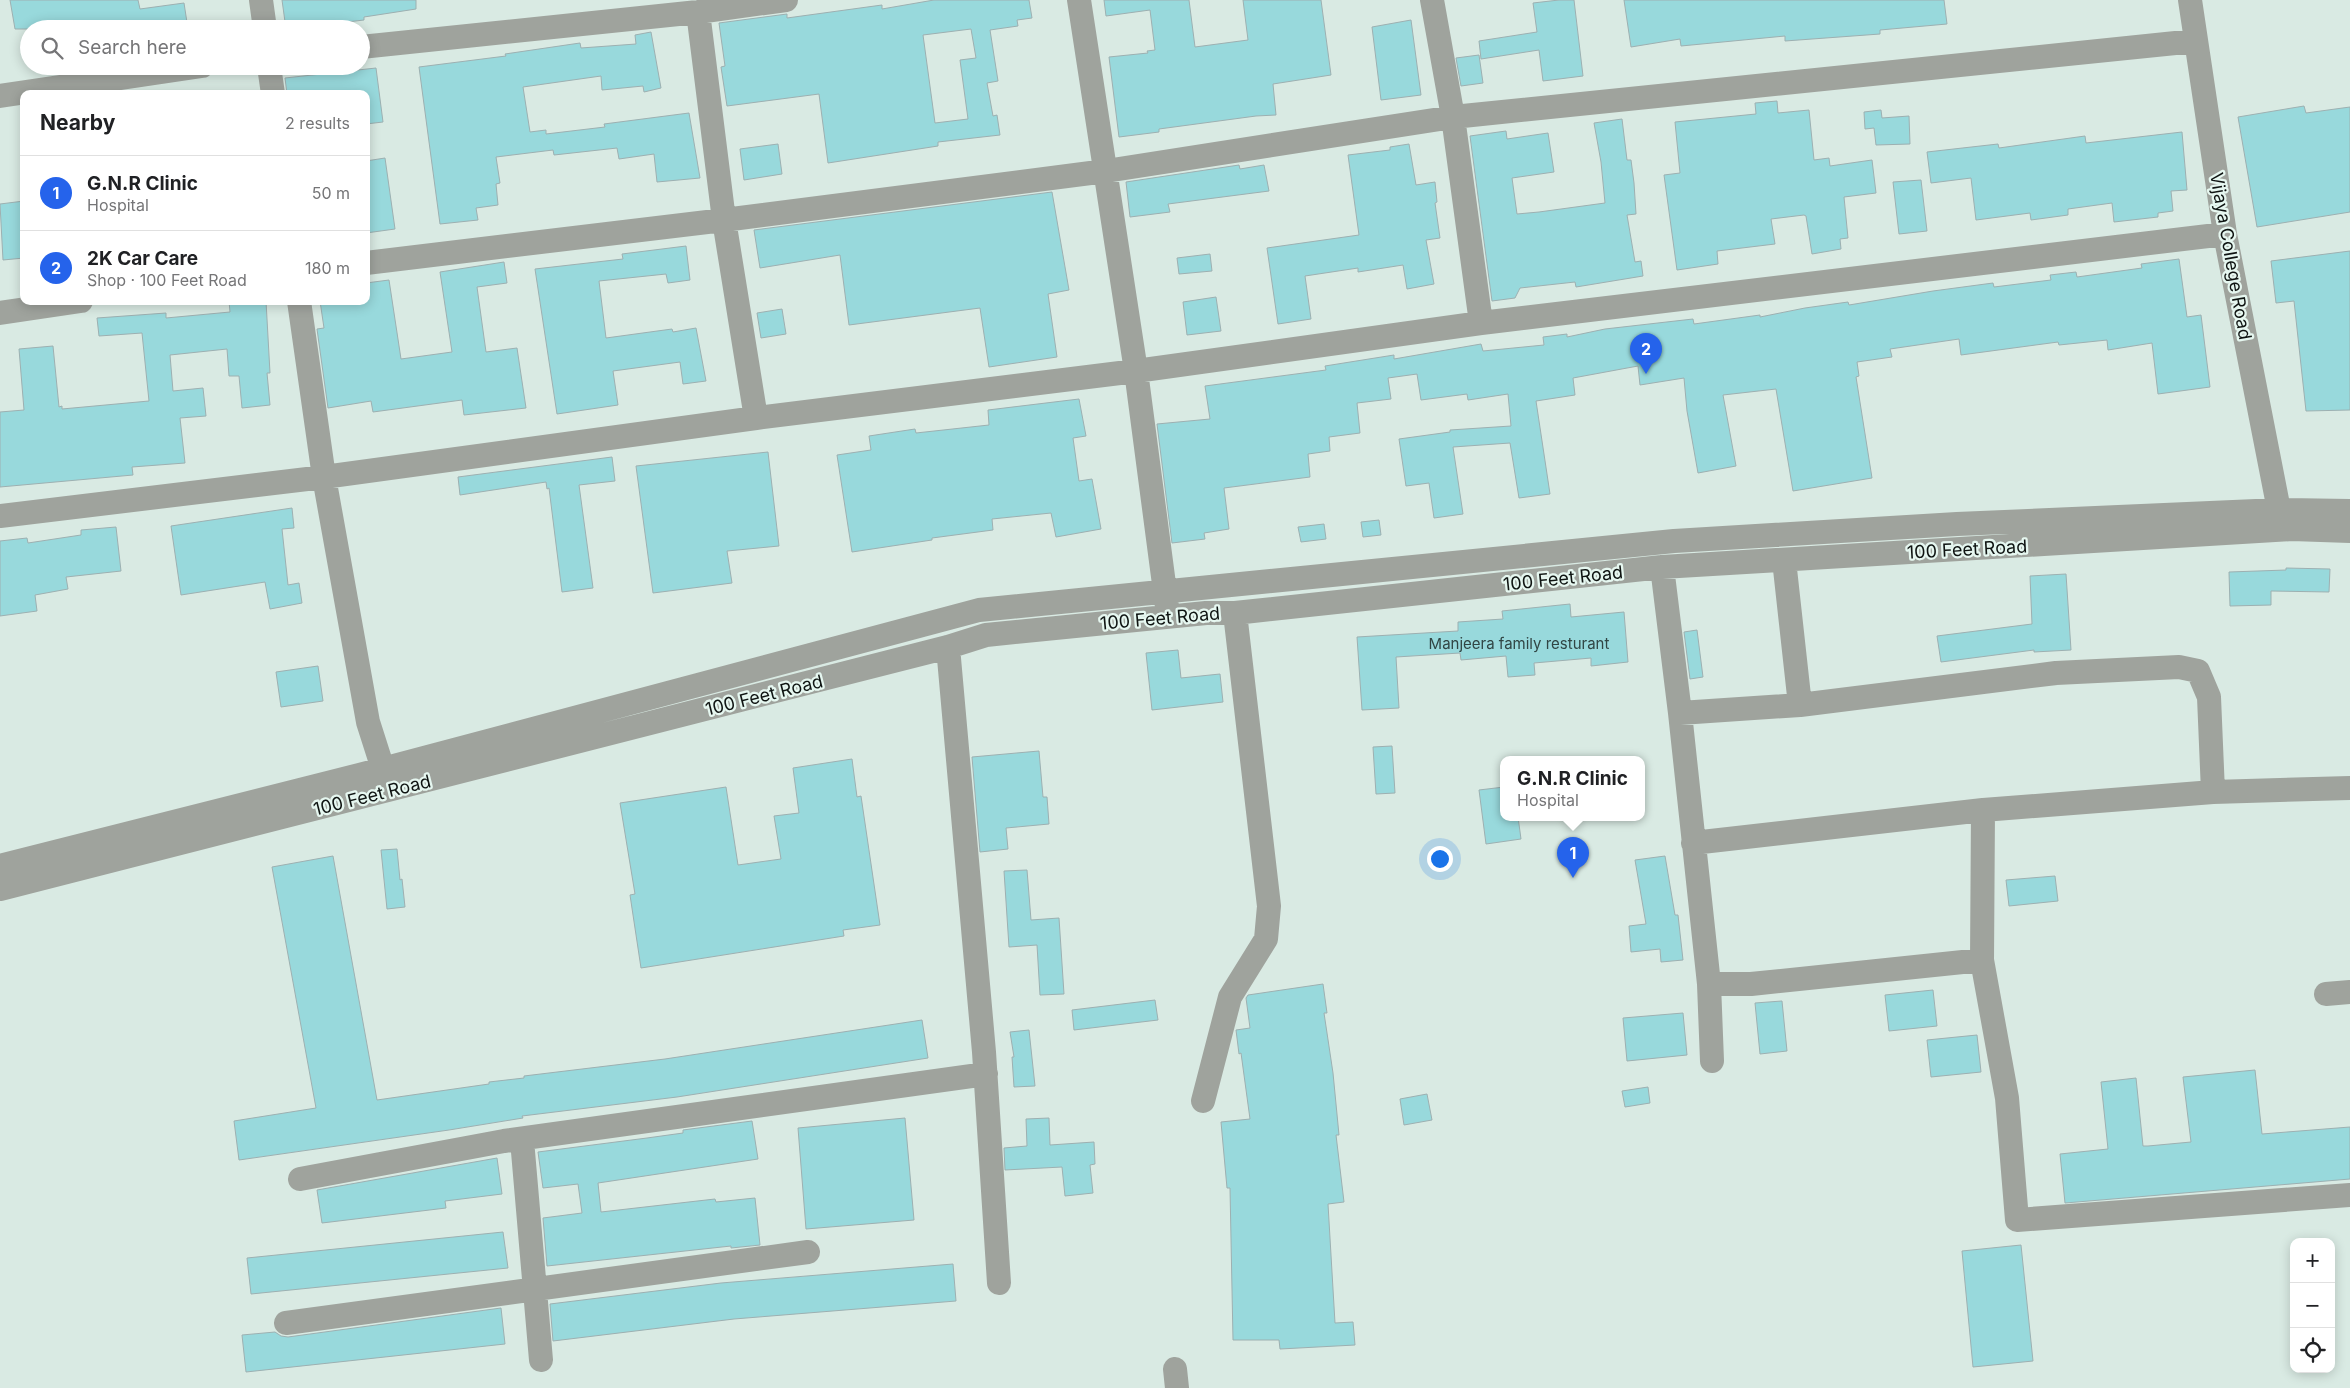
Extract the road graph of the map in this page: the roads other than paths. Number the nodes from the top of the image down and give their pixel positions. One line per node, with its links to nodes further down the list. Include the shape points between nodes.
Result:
1 (261, 0): 7 (street)
2 (786, 0): 6 (street)
3 (1079, 0): 17 (street)
4 (1432, 0): 16 (street)
5 (2190, 0): 8 (street, Vijaya College Road)
6 (698, 12): 9 (street); 18 (street)
7 (263, 20)
8 (2195, 41): 16 (street); 19 (street, Vijaya College Road)
9 (370, 46)
10 (141, 75): 12 (street)
11 (270, 75): 13 (street)
12 (40, 90)
13 (272, 90)
14 (20, 93): 15 (street)
15 (0, 96)
16 (1453, 116): 17 (street); 24 (street)
17 (1106, 171): 18 (street); 25 (street)
18 (724, 220): 20 (street); 26 (street)
19 (2225, 234): 24 (street); 28 (street, Vijaya College Road)
20 (370, 262)
21 (54, 305): 23 (street)
22 (300, 305): 27 (street)
23 (0, 313)
24 (1481, 323): 25 (street)
25 (1136, 371): 26 (street); 34 (street)
26 (756, 418): 27 (street)
27 (324, 477): 30 (street); 40 (street, via 368,722)
28 (2279, 510): 29 (street, 100 Feet Road); 34 (street, 100 Feet Road, via 1674,541)
29 (2350, 512)
30 (0, 516)
31 (2350, 530): 32 (street, 100 Feet Road, via 2292,529)
32 (1784, 560): 33 (street, 100 Feet Road); 38 (street)
33 (1662, 568): 35 (street, 100 Feet Road); 39 (street)
34 (1166, 593): 36 (street); 40 (street, 100 Feet Road, via 980,610)
35 (1235, 613): 36 (street, 100 Feet Road); 53 (street, via 1269,906 1266,939 1230,997)
36 (1168, 616): 37 (street, 100 Feet Road, via 986,635)
37 (948, 647): 46 (street, 100 Feet Road); 52 (street)
38 (1800, 705): 39 (street); 42 (street, via 2056,673 2179,667 2198,671 2209,697)
39 (1680, 713): 44 (street)
40 (383, 768): 45 (street, 100 Feet Road)
41 (2350, 788): 42 (street)
42 (2213, 792): 43 (street)
43 (1983, 810): 44 (street); 47 (street)
44 (1693, 842): 48 (street)
45 (0, 866)
46 (0, 889)
47 (1982, 960): 48 (street, via 1751,984); 56 (street, via 2007,1098 2017,1220)
48 (1709, 984): 51 (street)
49 (2350, 992): 50 (street)
50 (2326, 994)
51 (1712, 1061)
52 (986, 1074): 54 (street); 58 (street)
53 (1203, 1101)
54 (522, 1140): 55 (street); 59 (street)
55 (300, 1179)
56 (2350, 1195)
57 (808, 1252): 59 (street)
58 (999, 1282)
59 (534, 1289): 60 (street); 61 (street)
60 (286, 1323)
61 (541, 1360)

